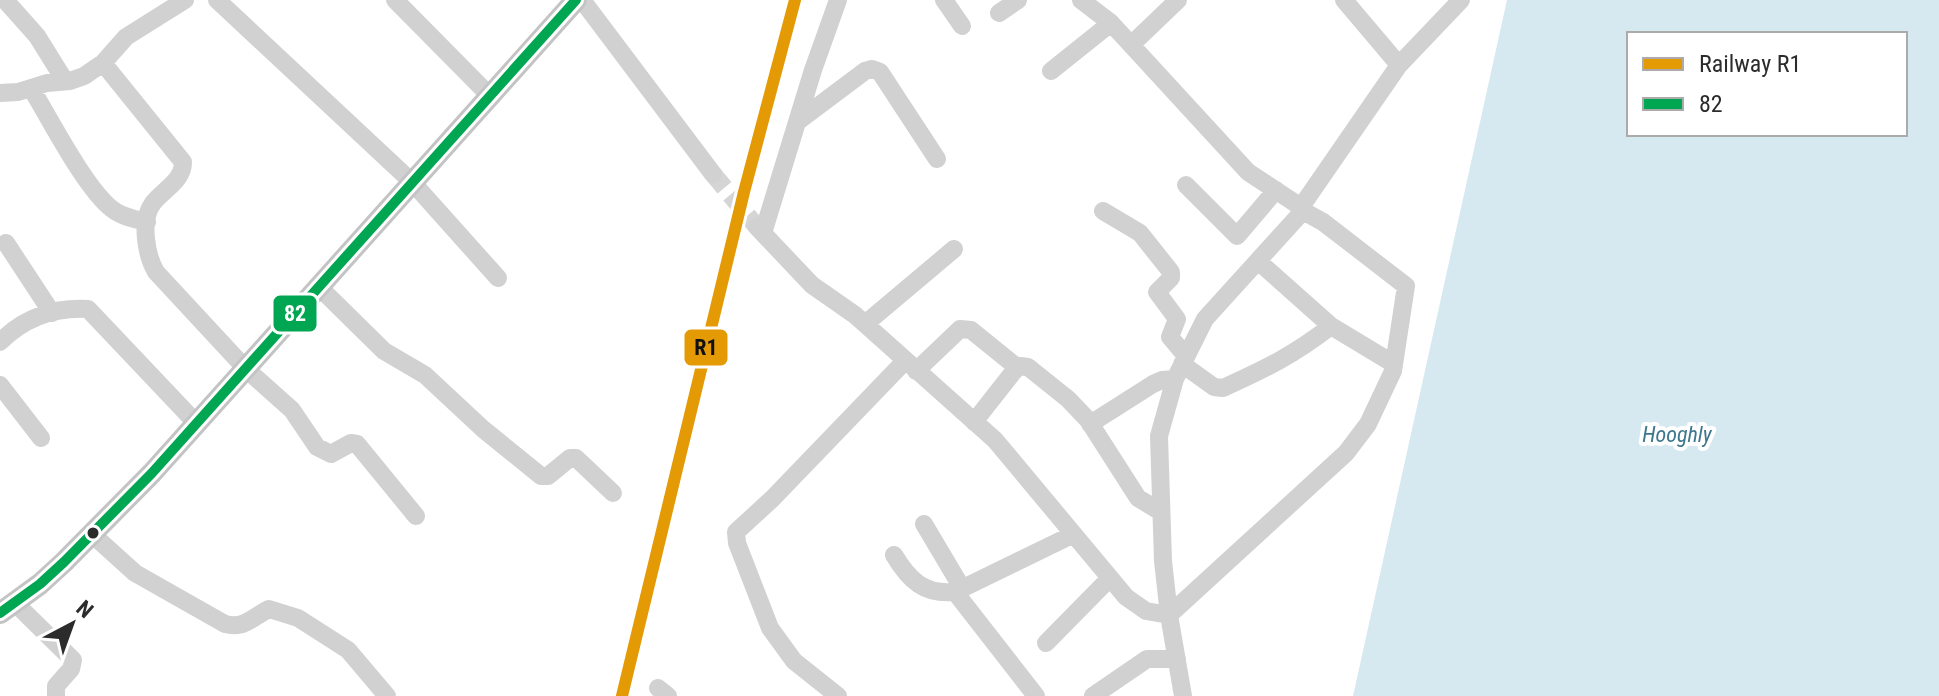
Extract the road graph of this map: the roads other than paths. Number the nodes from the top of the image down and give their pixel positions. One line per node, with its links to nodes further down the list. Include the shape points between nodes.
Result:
1 (5, 0): 20 (street, via 37,36)
2 (185, 0): 17 (street, via 126,37)
3 (217, 0): 27 (street)
4 (395, 0): 23 (street)
5 (579, 0): 23 (main road); 26 (street)
6 (838, 0): 24 (street)
7 (944, 0): 15 (street)
8 (1018, 0): 13 (street)
9 (1178, 0): 16 (street)
10 (1344, 0): 18 (street)
11 (1461, 0): 18 (street)
12 (1094, 4): 14 (street)
13 (999, 13)
14 (1111, 23): 16 (street); 19 (street)
15 (962, 26)
16 (1131, 45): 29 (street, via 1248,172)
17 (103, 63): 20 (street); 32 (street, via 183,162 179,176 150,207)
18 (1399, 65): 30 (street)
19 (1051, 71)
20 (65, 81): 21 (street)
21 (31, 88): 22 (street); 32 (street, via 105,203 120,215)
22 (0, 93)
23 (490, 96): 27 (main road)
24 (797, 122): 25 (street, via 872,69 880,72); 39 (street, via 760,230 812,285)
25 (937, 159)
26 (713, 174)
27 (413, 183): 36 (street); 37 (main road)
28 (1186, 185): 29 (street, via 1237,236)
29 (1276, 190): 30 (street)
30 (1302, 209): 35 (street); 42 (street, via 1406,286)
31 (1103, 211): 44 (street, via 1140,233 1172,274 1157,292 1177,319 1169,335)
32 (147, 222): 46 (street, via 147,256 156,272)
33 (6, 243): 38 (street)
34 (954, 249): 39 (street)
35 (1258, 261): 40 (street); 44 (street, via 1205,319)
36 (498, 278)
37 (320, 288): 46 (main road); 52 (street, via 384,351 425,375 541,476 573,457)
38 (52, 313): 41 (street, via 29,318); 49 (street, via 83,309 94,314)
39 (865, 324): 43 (street)
40 (1331, 326): 42 (street); 44 (street, via 1298,352 1223,388)
41 (0, 342)
42 (1394, 364): 62 (street, via 1368,424 1346,453)
43 (910, 366): 45 (street, via 965,328); 48 (street); 67 (street, via 736,532 770,628 792,660)
44 (1181, 367): 50 (street); 53 (street, via 1159,436)
45 (1018, 368): 48 (street); 50 (street, via 1028,367)
46 (246, 369): 49 (main road); 54 (street, via 292,410 322,451 331,454 357,444)
47 (0, 385): 51 (street)
48 (974, 422): 57 (street, via 995,440)
49 (197, 424): 56 (main road)
50 (1090, 424): 53 (street, via 1138,498)
51 (41, 438)
52 (613, 493)
53 (1161, 512): 62 (street)
54 (416, 516)
55 (924, 524): 60 (street)
56 (93, 535): 61 (main road); 66 (street, via 135,573 225,624 246,625 269,609 298,618 348,650)
57 (1072, 535): 59 (street); 60 (street)
58 (894, 555): 60 (street, via 909,579 946,593)
59 (1109, 579): 62 (street, via 1136,605); 63 (street)
60 (959, 590): 68 (street)
61 (7, 608): 65 (street, via 73,660 56,686)
62 (1169, 615): 64 (street)
63 (1046, 643)
64 (1177, 659): 69 (street, via 1147,659); 70 (street)
65 (56, 696)
66 (387, 696)
67 (838, 696)
68 (1036, 696)
69 (1093, 696)
70 (1183, 696)

